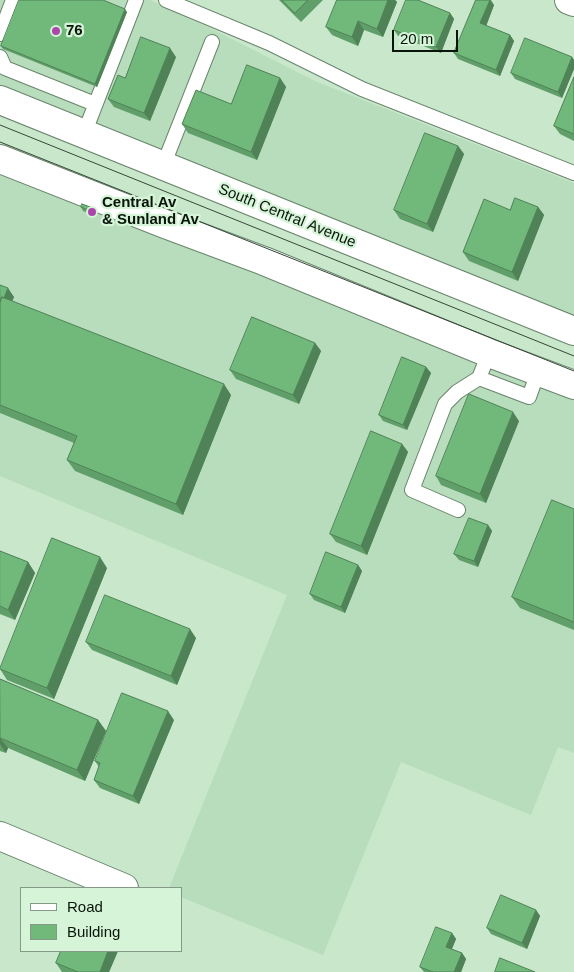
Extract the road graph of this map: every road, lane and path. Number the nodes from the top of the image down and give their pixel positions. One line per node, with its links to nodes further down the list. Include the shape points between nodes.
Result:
1 (13, 0): 6 (lane)
2 (136, 0): 10 (lane)
3 (166, 0): 14 (lane, via 269,43 362,89)
4 (569, 0): 5 (main road)
5 (574, 2)
6 (0, 34)
7 (212, 42): 13 (lane)
8 (0, 57): 10 (lane, via 4,68)
9 (0, 100): 11 (main road, South Central Avenue)
10 (95, 104): 11 (lane)
11 (84, 134): 13 (main road, South Central Avenue)
12 (0, 159): 16 (main road)
13 (163, 166): 15 (main road, South Central Avenue)
14 (574, 173)
15 (573, 329)
16 (490, 353): 17 (main road); 18 (lane)
17 (538, 372): 18 (lane, via 529,397); 19 (main road)
18 (479, 378): 20 (lane, via 445,404 412,490)
19 (574, 384)
20 (458, 510)
21 (0, 836): 22 (main road)
22 (122, 887)

